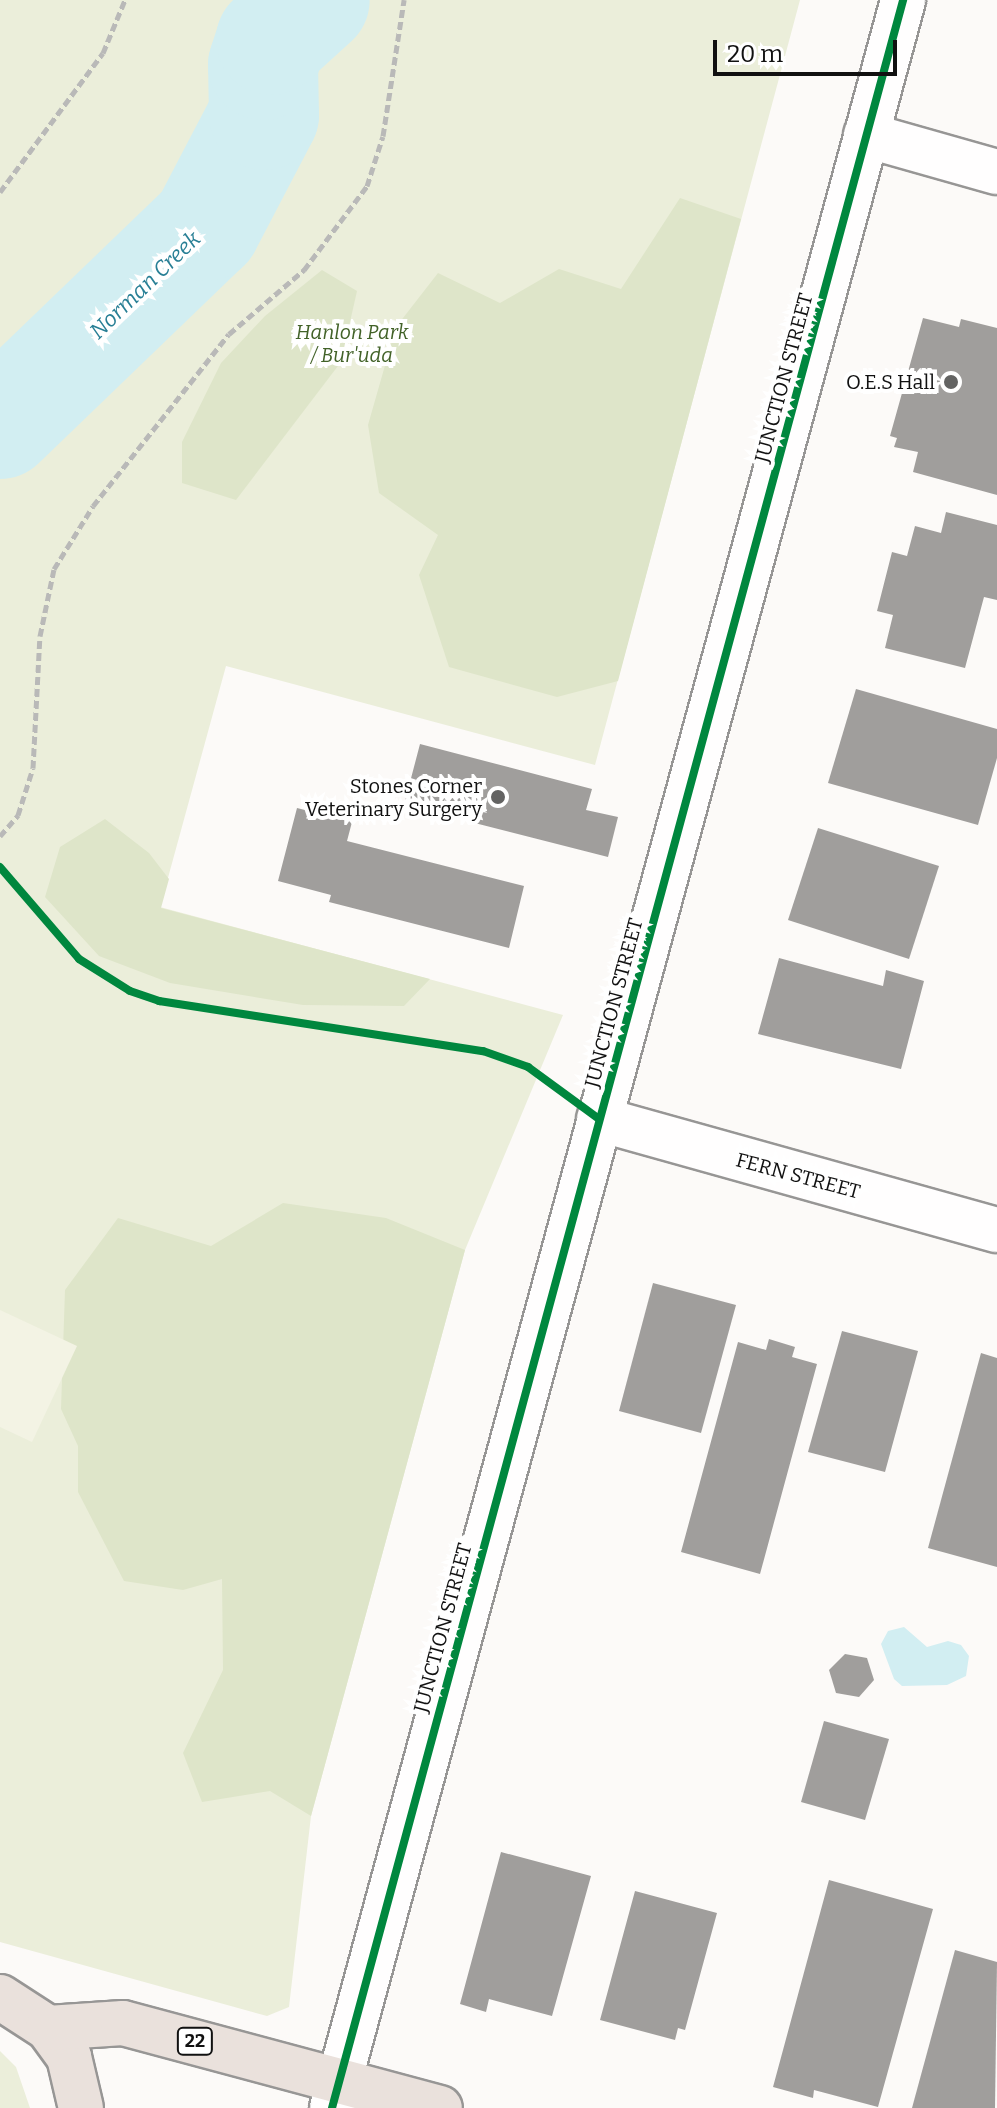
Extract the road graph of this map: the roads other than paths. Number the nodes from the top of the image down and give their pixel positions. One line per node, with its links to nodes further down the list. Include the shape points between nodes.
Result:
1 (903, 0): 2 (street, JUNCTION STREET)
2 (866, 135): 3 (street); 4 (street, JUNCTION STREET)
3 (997, 172)
4 (599, 1119): 5 (street, FERN STREET); 8 (street, JUNCTION STREET)
5 (997, 1230)
6 (0, 1997): 7 (highway)
7 (48, 2028): 8 (highway, 22, via 123,2023); 9 (highway, via 69,2057)
8 (335, 2094): 10 (highway, 22)
9 (81, 2108)
10 (440, 2108)

